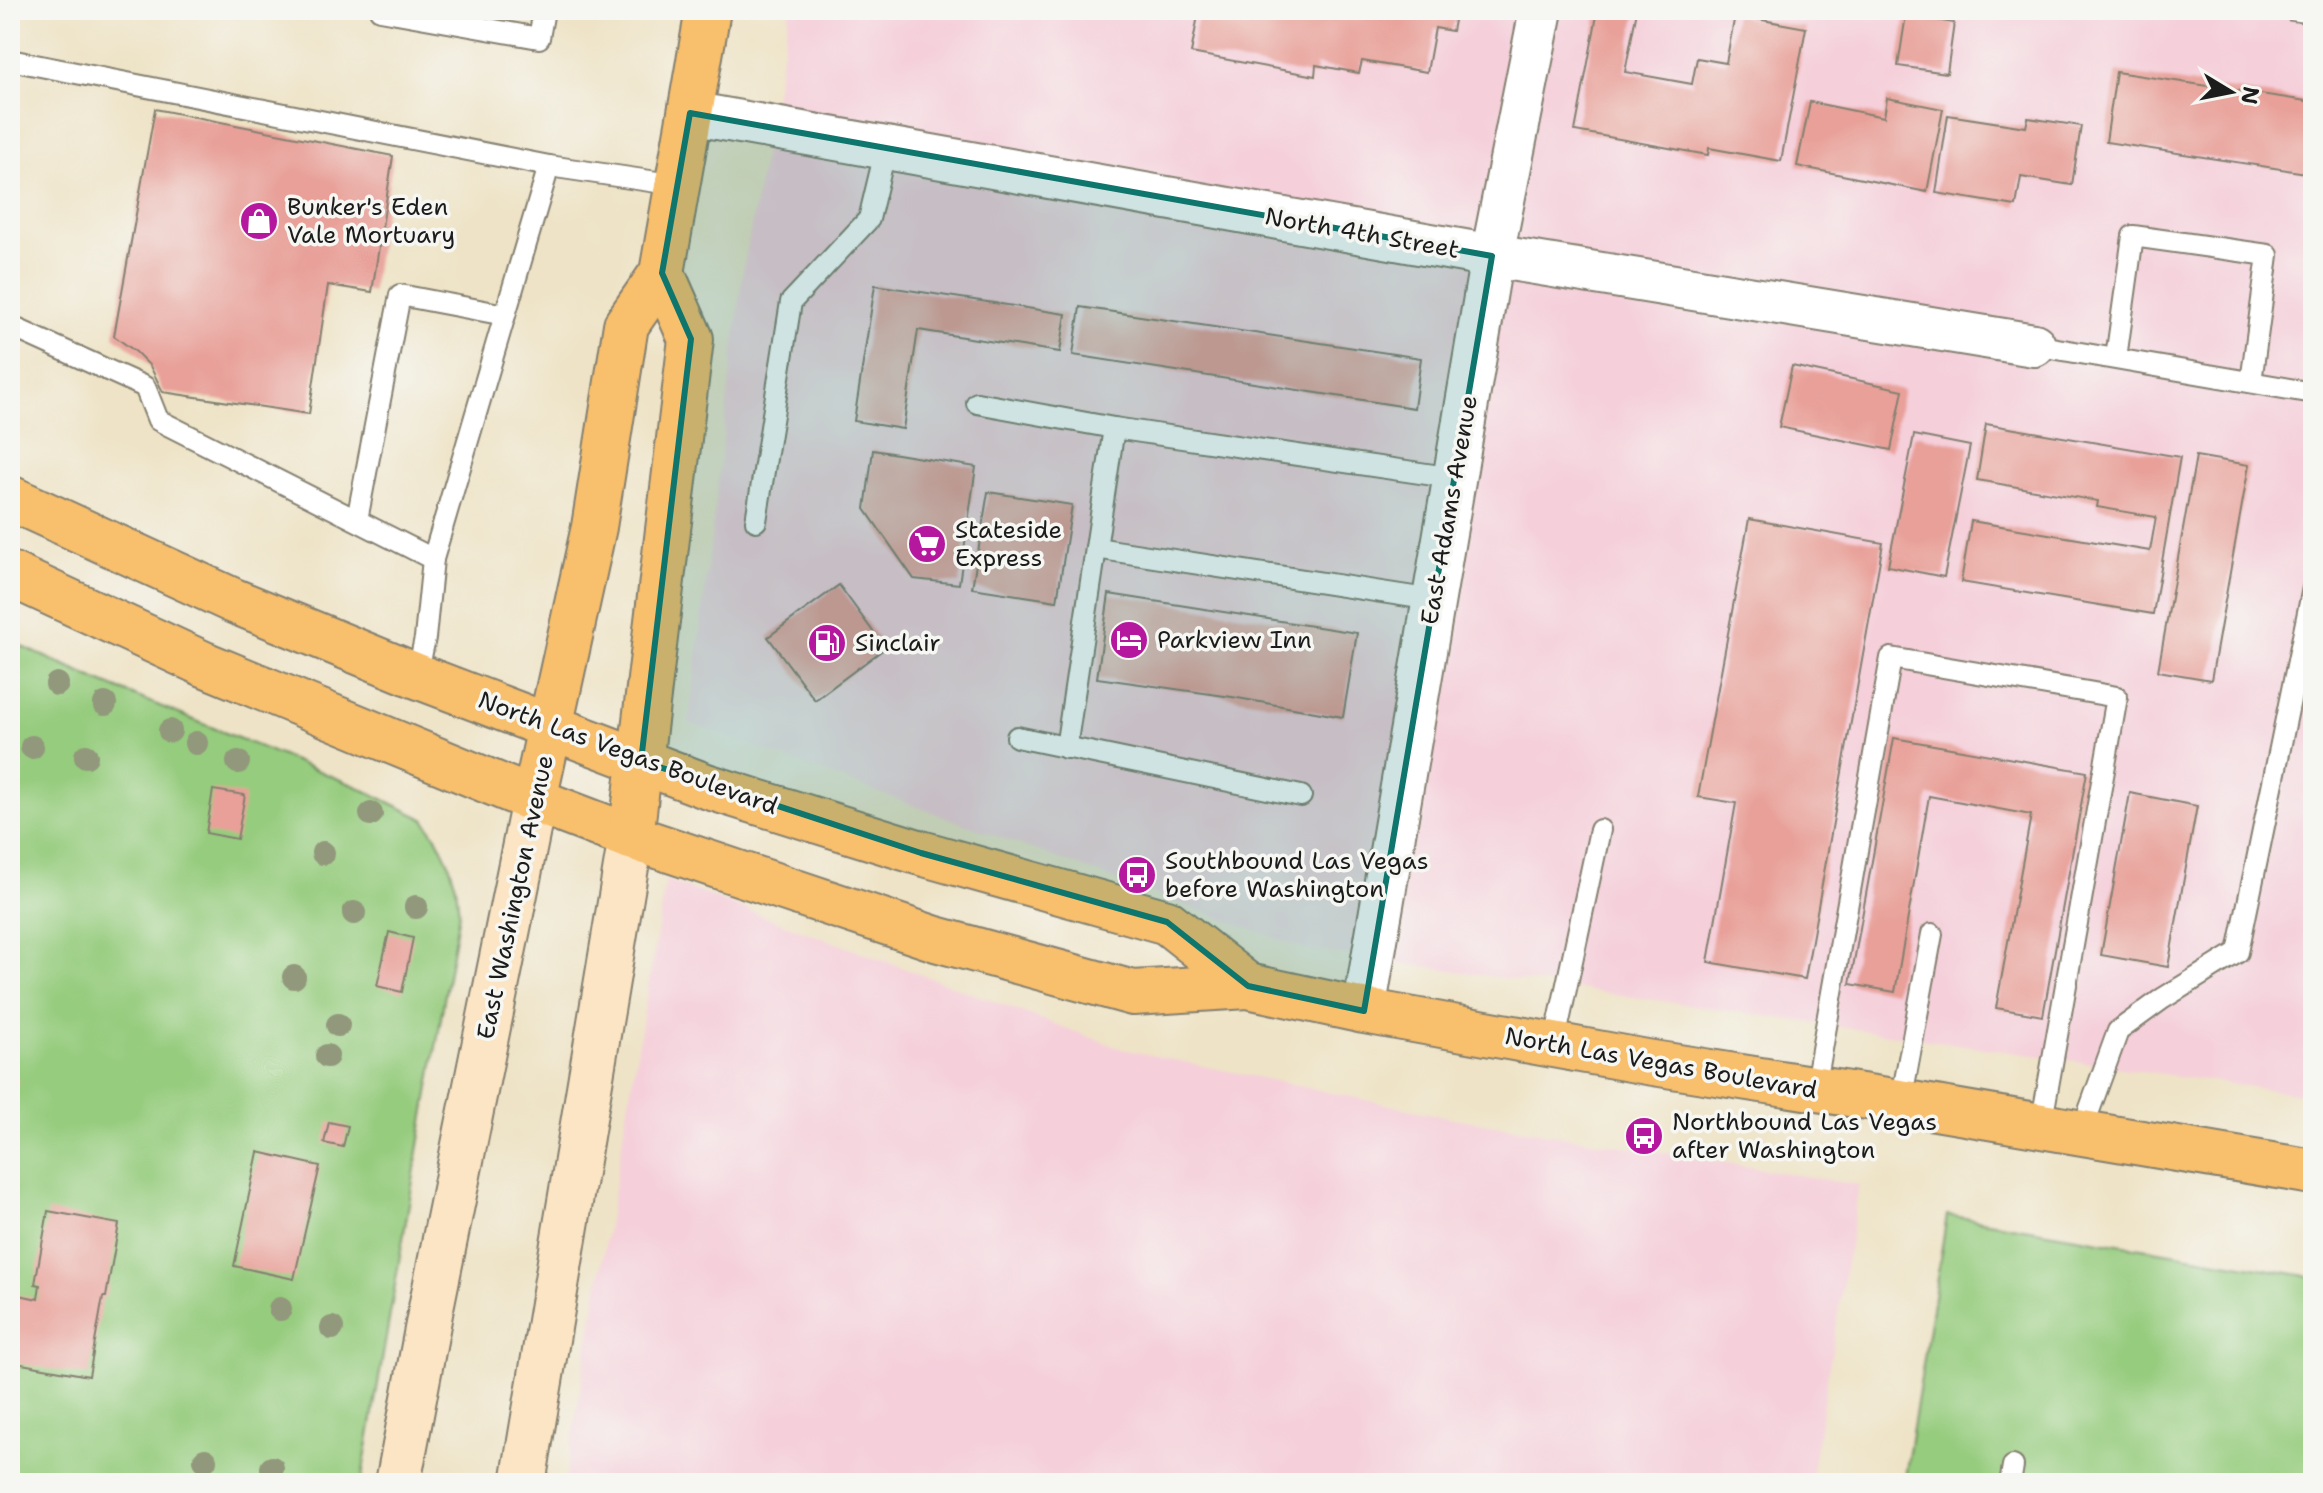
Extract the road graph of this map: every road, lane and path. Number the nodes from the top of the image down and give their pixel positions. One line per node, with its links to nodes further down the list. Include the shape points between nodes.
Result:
1 (380, 10): 2 (lane, via 539,38)
2 (544, 10)
3 (708, 10): 8 (main road, East Washington Avenue)
4 (1541, 10): 12 (street, East Adams Avenue)
5 (2293, 10): 6 (lane)
6 (2313, 13)
7 (10, 60): 10 (lane)
8 (690, 113): 9 (street, North 4th Street); 11 (main road, East Washington Avenue)
9 (886, 148): 12 (street, North 4th Street); 25 (lane, via 869,219 791,302)
10 (549, 166): 11 (lane); 14 (lane)
11 (677, 185): 13 (main road, East Washington Avenue)
12 (1492, 256): 16 (street, North 4th Street); 22 (street, East Adams Avenue)
13 (662, 273): 32 (main road, East Washington Avenue, via 626,325 594,527); 35 (main road, via 691,339)
14 (505, 315): 24 (lane, via 400,295); 27 (lane)
15 (10, 326): 24 (lane, via 145,387 158,420)
16 (2034, 345): 17 (lane)
17 (2116, 358): 18 (lane); 18 (lane, via 2133,236 2268,255)
18 (2251, 382): 19 (lane)
19 (2313, 393)
20 (977, 403): 21 (lane)
21 (1114, 428): 22 (lane); 26 (lane)
22 (1454, 478): 30 (street, East Adams Avenue)
23 (10, 498): 31 (main road, North Las Vegas Boulevard, via 234,601)
24 (357, 520): 27 (lane)
25 (756, 521)
26 (1096, 548): 30 (lane); 34 (lane)
27 (433, 559): 31 (lane)
28 (10, 574): 37 (main road, North Las Vegas Boulevard, via 204,664)
29 (2313, 588): 46 (lane, via 2238,952 2118,1031)
30 (1433, 600): 42 (street, East Adams Avenue)
31 (417, 676): 32 (main road, North Las Vegas Boulevard)
32 (550, 727): 35 (main road, North Las Vegas Boulevard); 37 (main road, East Washington Avenue)
33 (1017, 737): 34 (lane)
34 (1066, 748): 36 (lane)
35 (641, 761): 39 (main road); 41 (main road, North Las Vegas Boulevard, via 921,853 1167,922)
36 (1301, 796)
37 (534, 800): 39 (main road, North Las Vegas Boulevard); 48 (main road, East Washington Avenue)
38 (1600, 830): 43 (lane)
39 (631, 837): 41 (main road, North Las Vegas Boulevard, via 936,939 1133,993); 49 (main road)
40 (1932, 934): 45 (lane)
41 (1248, 986): 42 (main road, North Las Vegas Boulevard)
42 (1364, 1011): 43 (main road, North Las Vegas Boulevard)
43 (1554, 1045): 44 (main road, North Las Vegas Boulevard)
44 (1815, 1089): 45 (main road, North Las Vegas Boulevard); 46 (lane, via 1891,658 2117,697)
45 (1901, 1102): 46 (main road, North Las Vegas Boulevard)
46 (2061, 1129): 47 (main road, North Las Vegas Boulevard)
47 (2313, 1172)
48 (398, 1483)
49 (523, 1483)

